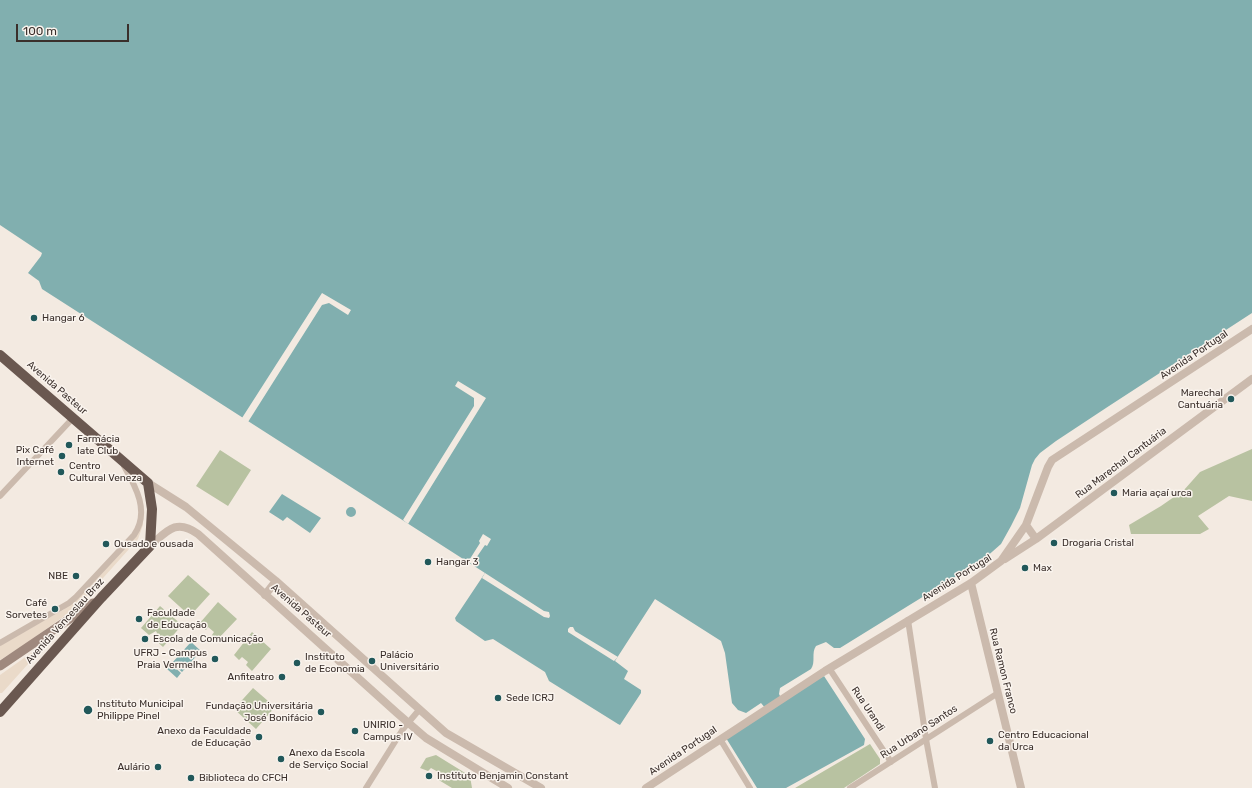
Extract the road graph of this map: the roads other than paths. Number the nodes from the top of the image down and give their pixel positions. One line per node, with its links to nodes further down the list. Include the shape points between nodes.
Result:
1 (1252, 328): 8 (street, Avenida Portugal, via 1052,460)
2 (2, 358): 4 (highway, Avenida Pasteur)
3 (1252, 379): 9 (street, Rua Marechal Cantuária)
4 (73, 418): 5 (highway, Avenida Pasteur); 7 (street)
5 (120, 459): 6 (highway, Avenida Pasteur); 17 (street, via 134,482 138,496 142,514 139,528 69,603)
6 (148, 483): 10 (highway, via 152,509); 12 (street, Avenida Pasteur, via 186,507)
7 (0, 496)
8 (1026, 525): 9 (street); 11 (street, Avenida Portugal)
9 (1036, 539): 11 (street, Rua Marechal Cantuária)
10 (150, 546): 14 (street, Avenida Pasteur, via 164,534 178,526 185,526 198,534); 15 (highway, Avenida Venceslau Braz)
11 (1001, 562): 13 (street, Avenida Portugal)
12 (276, 581): 14 (street); 22 (street, Avenida Pasteur)
13 (971, 582): 16 (street, Avenida Portugal); 20 (street, Rua Ramon Franco)
14 (265, 595): 23 (street, Avenida Pasteur)
15 (101, 598): 18 (main road); 21 (highway, Avenida Venceslau Braz)
16 (908, 620): 19 (street, Avenida Portugal); 25 (street)
17 (0, 643)
18 (0, 666)
19 (827, 670): 24 (street, Avenida Portugal); 26 (street, Rua Urandi)
20 (998, 693): 25 (street, Rua Urbano Santos); 34 (street, Rua Ramon Franco)
21 (2, 706)
22 (419, 710): 23 (street); 29 (street, Avenida Pasteur, via 446,733)
23 (408, 723): 27 (street); 28 (street, Avenida Pasteur, via 432,742)
24 (722, 737): 30 (street, Avenida Portugal); 31 (street)
25 (926, 739): 26 (street, Rua Urbano Santos); 33 (street)
26 (891, 762): 32 (street, Rua Urbano Santos)
27 (366, 788)
28 (508, 788)
29 (541, 788)
30 (646, 788)
31 (750, 788)
32 (850, 788)
33 (935, 788)
34 (1020, 788)

